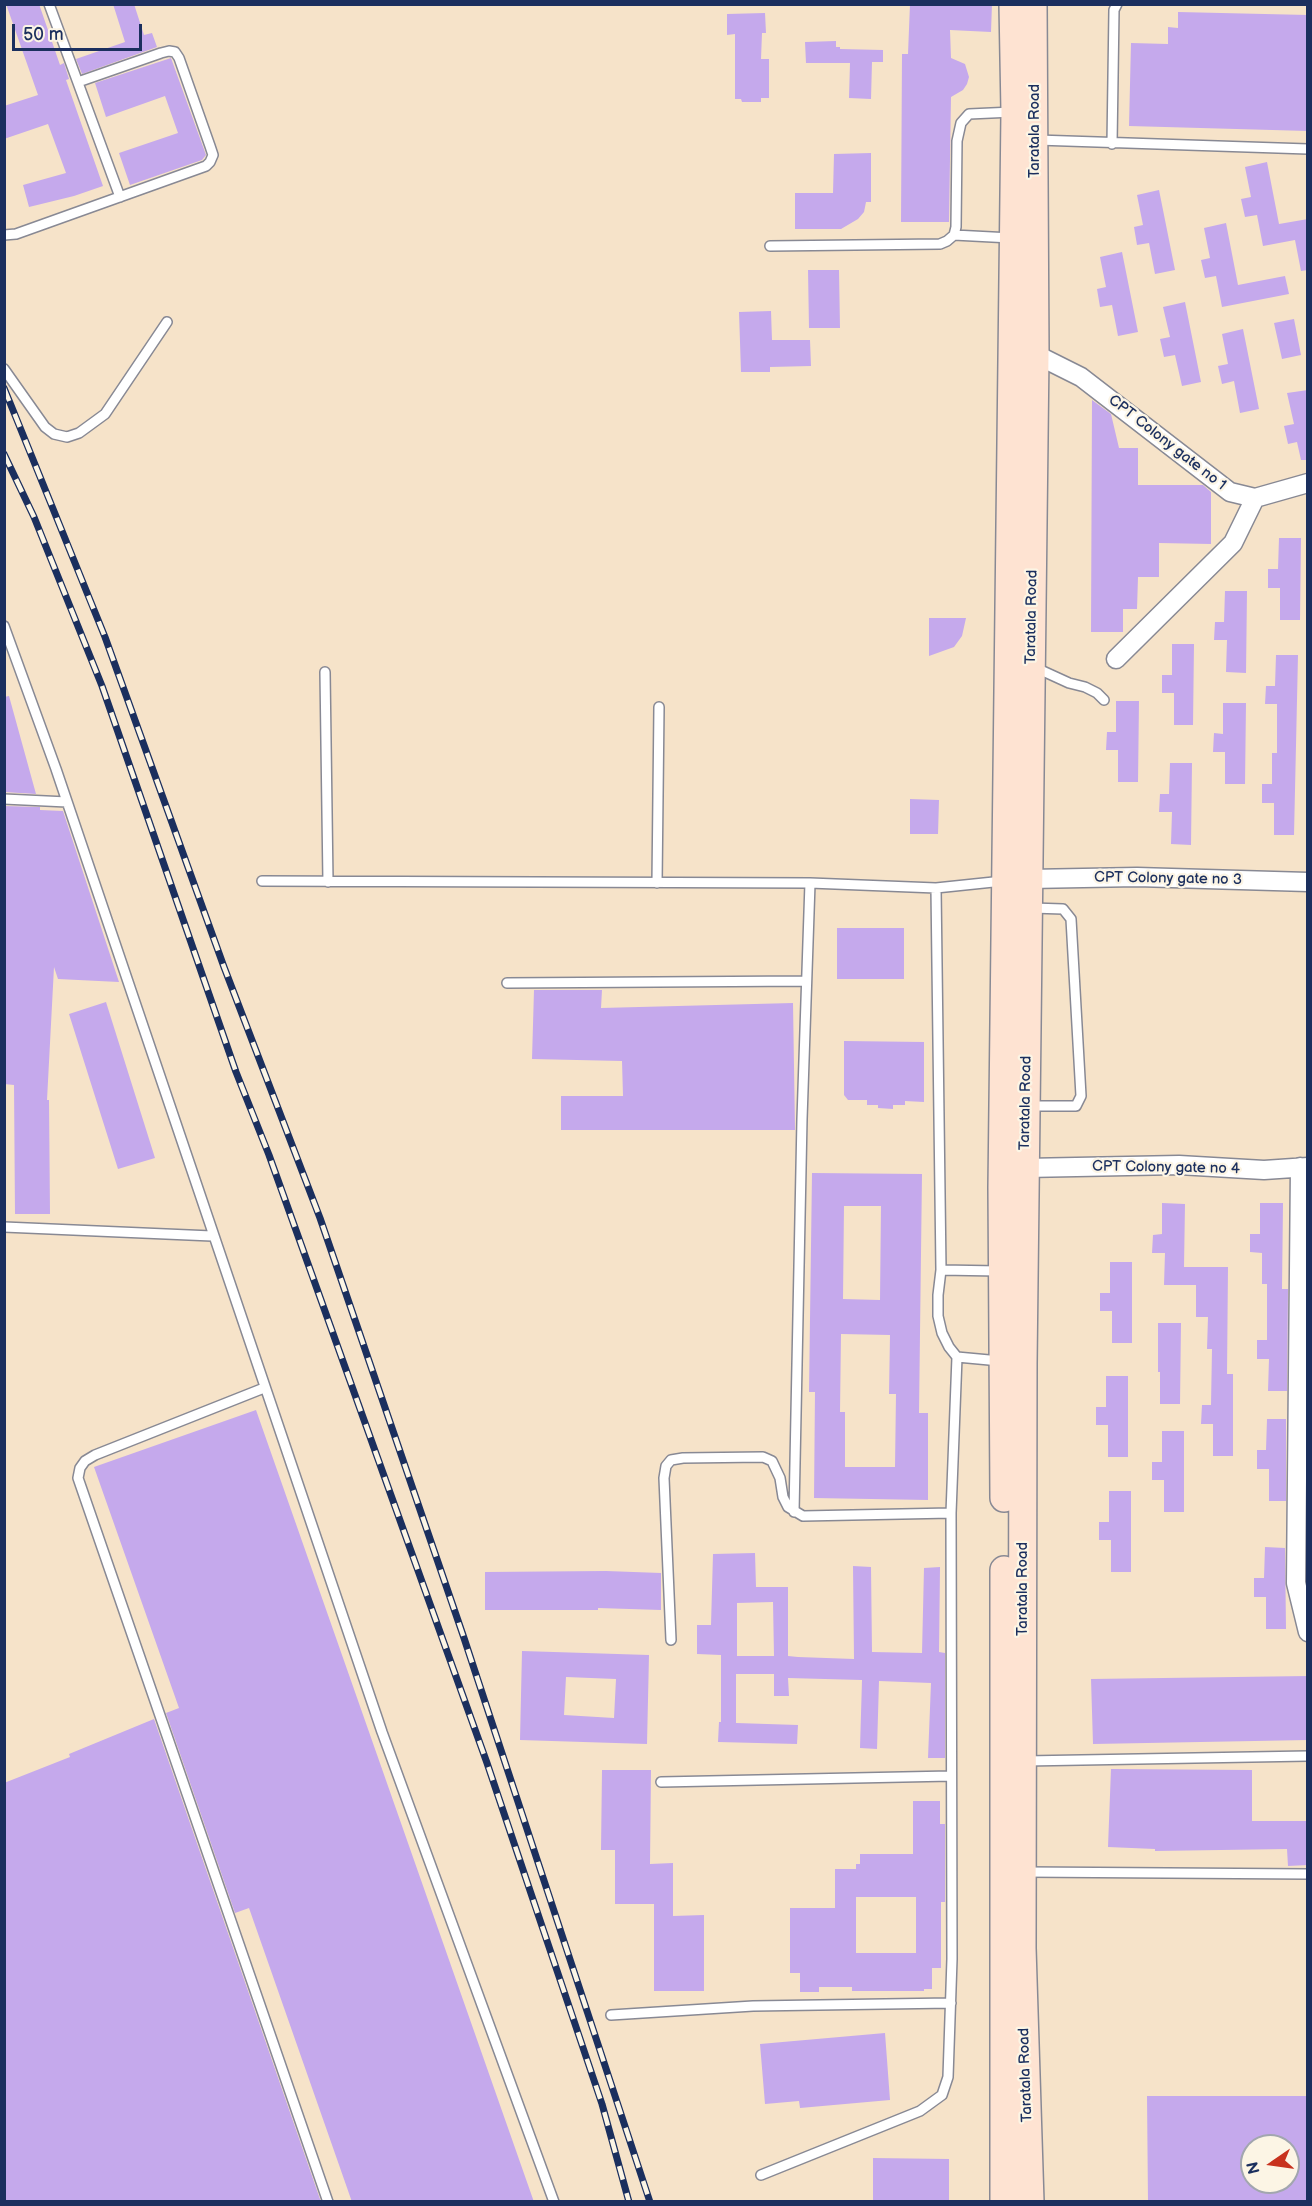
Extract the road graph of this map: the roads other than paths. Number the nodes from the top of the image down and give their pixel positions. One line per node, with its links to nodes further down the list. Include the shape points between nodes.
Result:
1 (49, 4): 5 (lane)
2 (1013, 4): 6 (main road)
3 (1033, 4): 7 (main road, Taratala Road)
4 (1117, 4): 8 (lane)
5 (78, 82): 10 (lane); 10 (lane, via 170,51 179,58 213,155 206,166)
6 (1015, 112): 12 (lane, via 969,114 961,123); 13 (main road)
7 (1035, 140): 8 (lane); 16 (main road, Taratala Road)
8 (1112, 144): 9 (lane)
9 (1308, 149)
10 (120, 197): 11 (lane)
11 (4, 235)
12 (954, 235): 13 (lane); 14 (lane, via 940,244)
13 (1012, 238): 16 (main road)
14 (770, 246)
15 (166, 322): 17 (lane, via 105,414 86,429 67,436 54,434 45,427)
16 (1028, 337): 19 (street, CPT Colony gate no 1, via 1230,492); 22 (main road, Taratala Road); 28 (main road)
17 (4, 369)
18 (1308, 483): 19 (street)
19 (1255, 498): 21 (street, via 1233,543)
20 (4, 626): 27 (lane)
21 (1116, 659)
22 (1031, 666): 24 (lane, via 1085,687); 28 (main road, Taratala Road)
23 (326, 672): 30 (lane)
24 (1104, 700)
25 (659, 707): 32 (lane)
26 (4, 800): 27 (lane)
27 (67, 802): 42 (lane)
28 (1017, 880): 31 (street, CPT Colony gate no 3, via 1137,877); 34 (lane); 35 (main road, Taratala Road); 44 (main road)
29 (261, 881): 30 (lane)
30 (328, 882): 32 (lane)
31 (1308, 882)
32 (657, 883): 33 (lane)
33 (810, 883): 34 (lane); 36 (lane)
34 (936, 888): 43 (lane)
35 (1028, 908): 38 (main road, Taratala Road); 38 (lane, via 1064,909 1071,919 1081,1096 1076,1106)
36 (806, 981): 37 (lane); 48 (lane)
37 (507, 983)
38 (1026, 1106): 40 (main road, Taratala Road)
39 (1304, 1167): 40 (street, CPT Colony gate no 4); 50 (street, via 1296,1582)
40 (1025, 1168): 44 (main road, Taratala Road)
41 (4, 1227): 42 (lane)
42 (212, 1236): 47 (lane)
43 (942, 1270): 44 (lane); 45 (lane, via 938,1316 942,1333)
44 (1013, 1271): 46 (main road)
45 (957, 1357): 46 (lane); 49 (lane)
46 (1013, 1362): 53 (main road, Taratala Road); 63 (main road)
47 (264, 1388): 61 (lane, via 95,1455 85,1461 78,1478); 62 (lane, via 382,1732)
48 (794, 1512): 49 (lane, via 814,1516); 51 (lane, via 783,1497 772,1461 763,1457 671,1460 664,1478)
49 (951, 1513): 54 (lane)
50 (1308, 1632)
51 (671, 1640)
52 (1308, 1756): 53 (lane)
53 (1023, 1761): 56 (main road, Taratala Road)
54 (951, 1776): 55 (lane); 58 (lane)
55 (661, 1782)
56 (1023, 1872): 57 (lane); 64 (main road, Taratala Road)
57 (1308, 1874)
58 (951, 2003): 59 (lane, via 753,2006); 60 (lane, via 948,2078 942,2095 934,2103)
59 (611, 2015)
60 (760, 2175)
61 (328, 2202)
62 (554, 2202)
63 (1004, 2202)
64 (1030, 2202)

